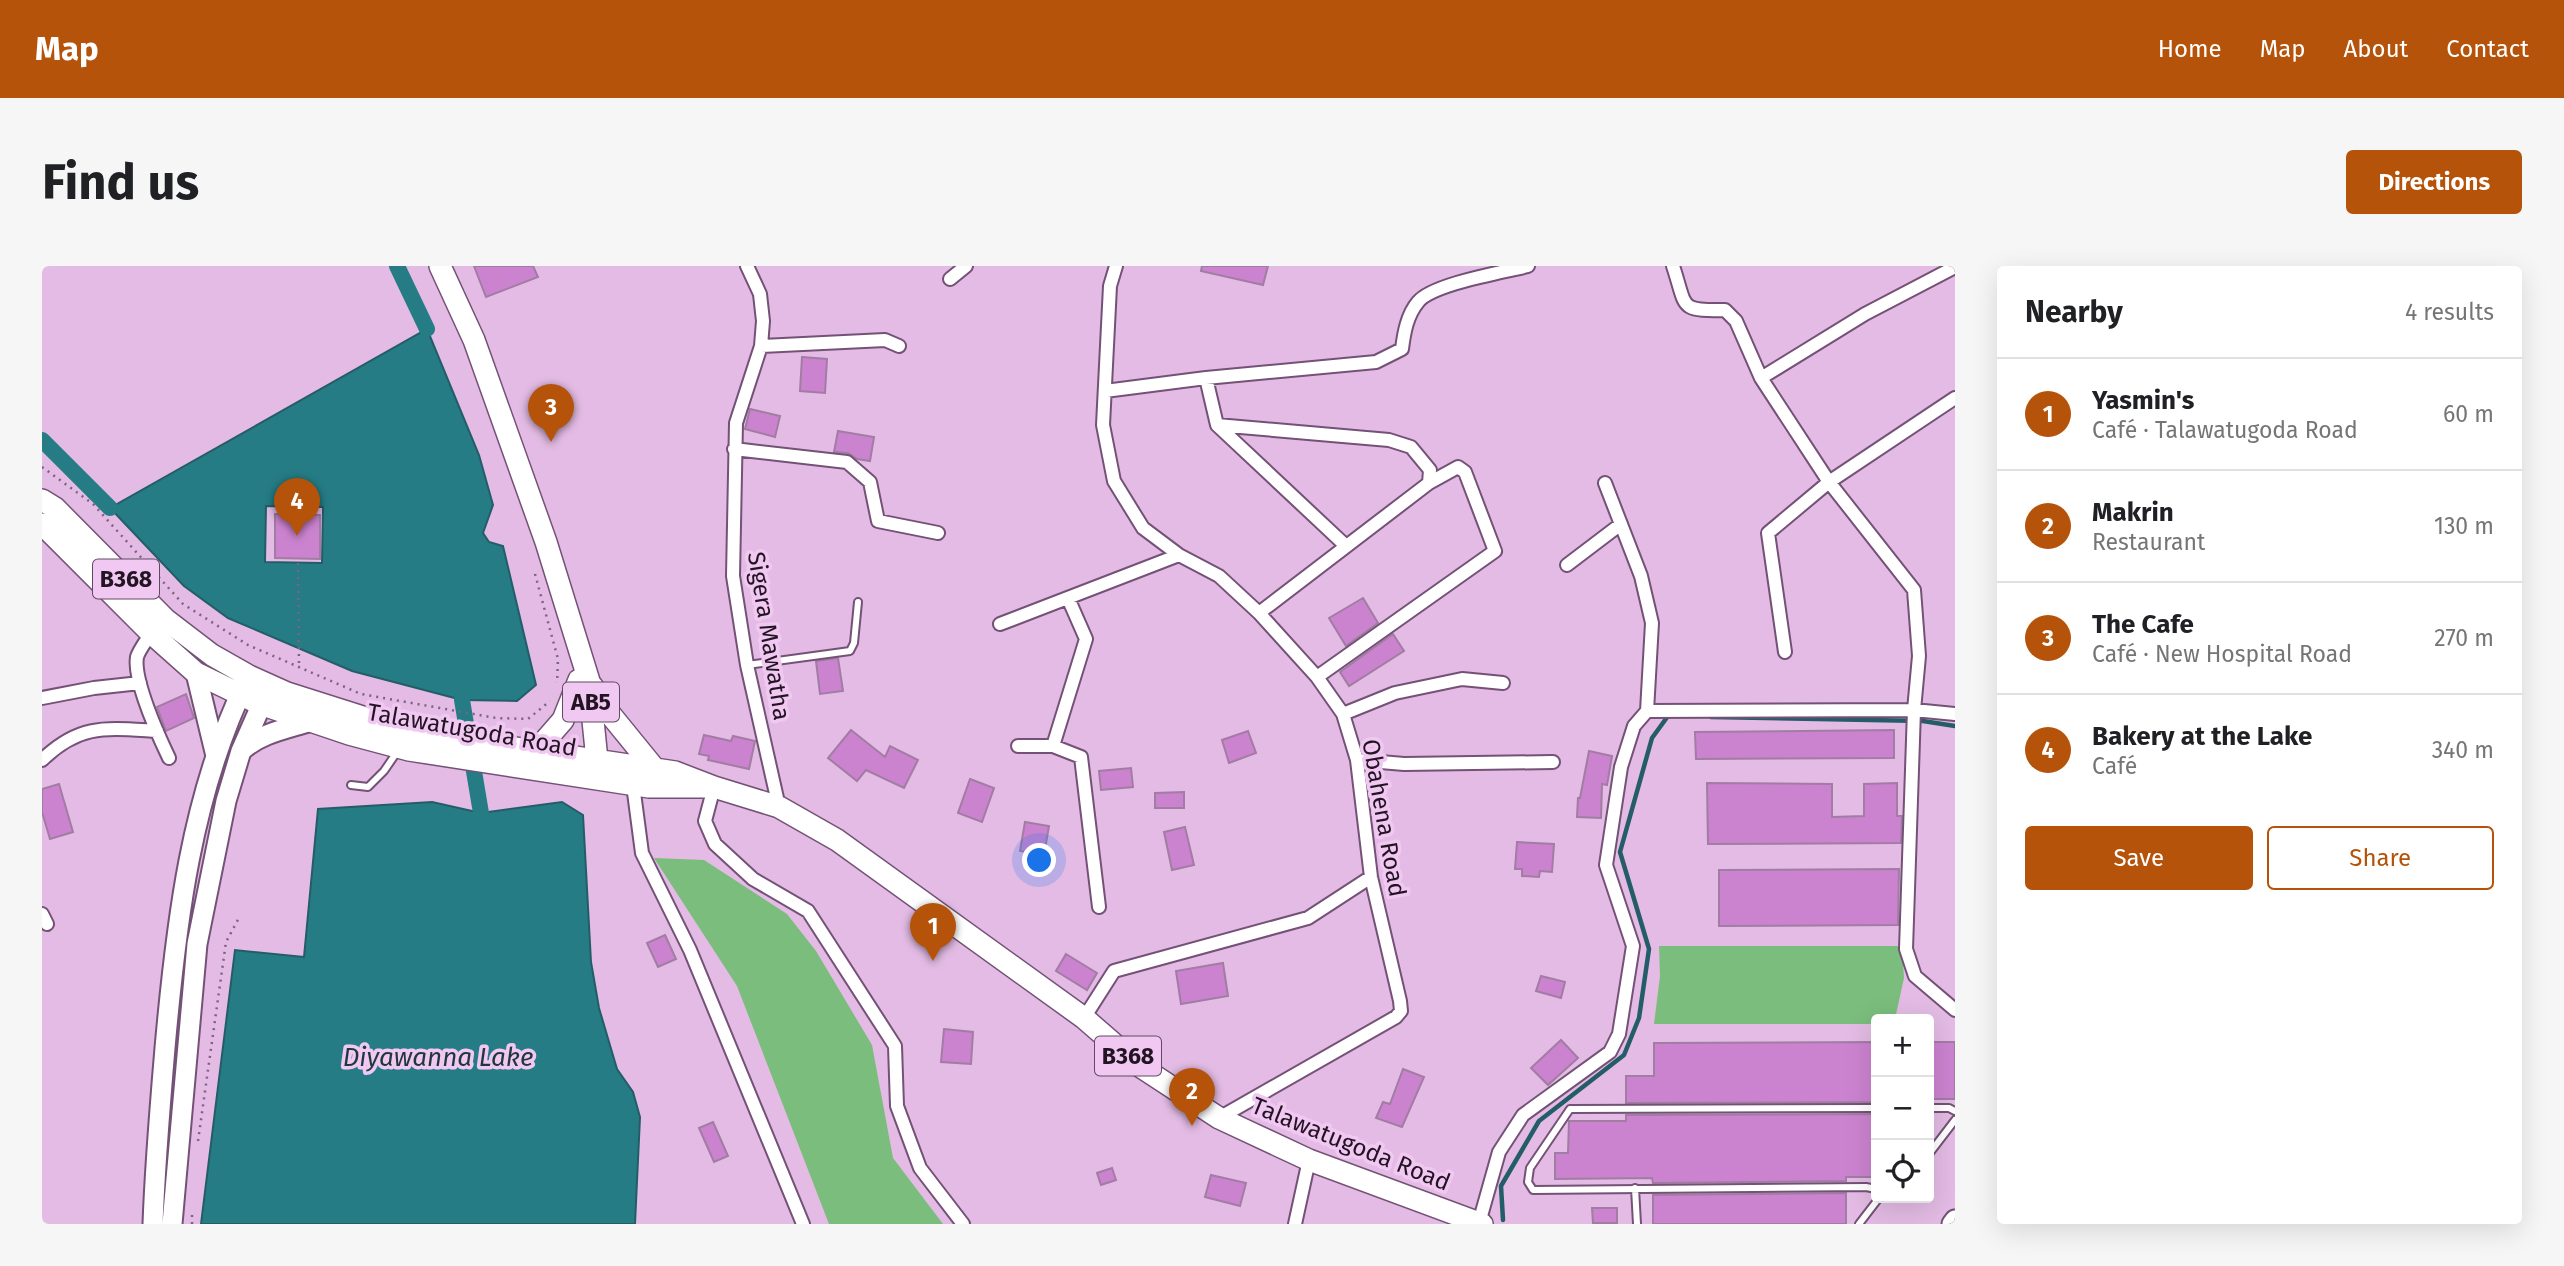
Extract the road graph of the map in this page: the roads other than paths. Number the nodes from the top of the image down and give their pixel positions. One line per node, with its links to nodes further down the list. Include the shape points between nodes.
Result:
1 (440, 266): 36 (main road, AB5, via 474,340 546,542 578,645)
2 (747, 266): 9 (street, Sigera Mawatha, via 760,294)
3 (966, 266): 8 (street)
4 (1116, 266): 13 (street, Obahena Road, via 1110,286)
5 (1528, 266): 11 (street, via 1443,288 1418,301 1405,327 1402,349 1376,362)
6 (1672, 266): 12 (street, via 1686,305 1694,310 1725,310 1736,321)
7 (1955, 267): 12 (street, via 1865,314)
8 (950, 279)
9 (761, 346): 10 (street, via 885,340); 16 (street, Sigera Mawatha, via 736,423)
10 (899, 346)
11 (1206, 378): 13 (street); 15 (street)
12 (1761, 378): 17 (street)
13 (1105, 391): 25 (street, Obahena Road, via 1103,425 1114,481 1143,528)
14 (1955, 398): 17 (street)
15 (1217, 425): 18 (street, via 1389,440 1411,447 1430,470); 24 (street)
16 (734, 449): 23 (street, via 847,462 870,482 878,522); 33 (street, Sigera Mawatha, via 733,576)
17 (1829, 482): 32 (street, via 1768,533); 43 (street, via 1914,590 1919,656)
18 (1429, 483): 24 (street); 35 (street, via 1458,467 1465,471 1495,551)
19 (1605, 483): 22 (street)
20 (42, 500): 39 (main road, Talawatugoda Road / B368, via 165,619)
21 (42, 524): 31 (main road, Talawatugoda Road / B368)
22 (1621, 524): 26 (street); 42 (street, via 1642,576 1652,623)
23 (938, 533)
24 (1346, 546): 29 (street)
25 (1179, 555): 27 (street); 29 (street, Obahena Road, via 1219,576)
26 (1567, 565)
27 (1068, 598): 30 (street); 50 (street, via 1086,639)
28 (858, 602): 33 (lane, via 850,651)
29 (1259, 613): 35 (street, Obahena Road)
30 (1000, 624)
31 (151, 633): 34 (main road, Talawatugoda Road / B368); 37 (street, via 137,657)
32 (1785, 652)
33 (747, 665): 64 (street, Sigera Mawatha)
34 (196, 673): 39 (main road, Talawatugoda Road / B368); 54 (main road)
35 (1317, 677): 44 (street, Obahena Road)
36 (584, 680): 52 (main road, AB5, via 563,720); 59 (main road, AB5); 60 (main road, AB5)
37 (140, 682): 41 (street); 47 (street)
38 (1503, 683): 44 (street, via 1462,680 1395,693)
39 (245, 685): 40 (main road, Talawatugoda Road / B368); 54 (main road)
40 (265, 695): 46 (main road, Talawatugoda Road / B368); 48 (main road, Talawatugoda Road / B368, via 323,705); 51 (main road)
41 (42, 698)
42 (1647, 710): 43 (street); 80 (street, via 1634,726 1621,768 1606,865 1633,946 1619,1034 1610,1052 1522,1115 1499,1152)
43 (1914, 712): 45 (street); 67 (street, via 1906,949 1915,976)
44 (1343, 714): 57 (street, Obahena Road)
45 (1955, 715)
46 (308, 722): 48 (main road, Talawatugoda Road / B368); 51 (main road, via 271,733)
47 (157, 731): 55 (street); 56 (street, via 85,732 60,743)
48 (407, 743): 53 (main road, Talawatugoda Road / B368); 61 (lane, via 368,787)
49 (1018, 746): 50 (street)
50 (1053, 746): 66 (street, via 1081,757)
51 (241, 751): 82 (main road, via 226,801 197,944)
52 (536, 751): 53 (main road, Talawatugoda Road / B368); 59 (main road, Talawatugoda Road / B368)
53 (494, 754): 59 (main road, Talawatugoda Road / B368)
54 (216, 756): 81 (main road, via 192,846 178,932)
55 (169, 758)
56 (42, 760)
57 (1357, 760): 58 (street, via 1404,764); 65 (street, Obahena Road)
58 (1553, 762)
59 (587, 768): 60 (main road, Talawatugoda Road / B368); 62 (main road, Talawatugoda Road / B368)
60 (654, 768): 63 (main road, Talawatugoda Road / B368)
61 (351, 785)
62 (633, 785): 63 (main road, Talawatugoda Road / B368); 83 (street, via 642,853 690,950)
63 (714, 787): 64 (main road, Talawatugoda Road / B368); 84 (street, via 705,821 715,844 753,879 808,911 895,1046 897,1106 920,1168)
64 (779, 807): 68 (main road, Talawatugoda Road / B368, via 837,840)
65 (1371, 877): 68 (street, via 1308,918 1114,971); 72 (street, Obahena Road, via 1401,1011)
66 (1099, 907)
67 (1955, 1010)
68 (1084, 1018): 72 (main road, Talawatugoda Road / B368, via 1138,1065)
69 (1871, 1108): 76 (lane, via 1570,1109 1530,1168 1528,1182 1533,1190)
70 (1934, 1108): 71 (lane)
71 (1955, 1111)
72 (1219, 1118): 75 (main road, Talawatugoda Road / B368)
73 (1955, 1120): 74 (lane)
74 (1934, 1147)
75 (1309, 1160): 80 (main road, Talawatugoda Road / B368); 85 (street)
76 (1635, 1188): 77 (lane); 86 (lane)
77 (1871, 1188)
78 (1876, 1203): 87 (lane)
79 (1955, 1220): 88 (main road)
80 (1481, 1223)
81 (153, 1224)
82 (172, 1224)
83 (803, 1224)
84 (963, 1224)
85 (1295, 1224)
86 (1637, 1224)
87 (1859, 1224)
88 (1952, 1224)

